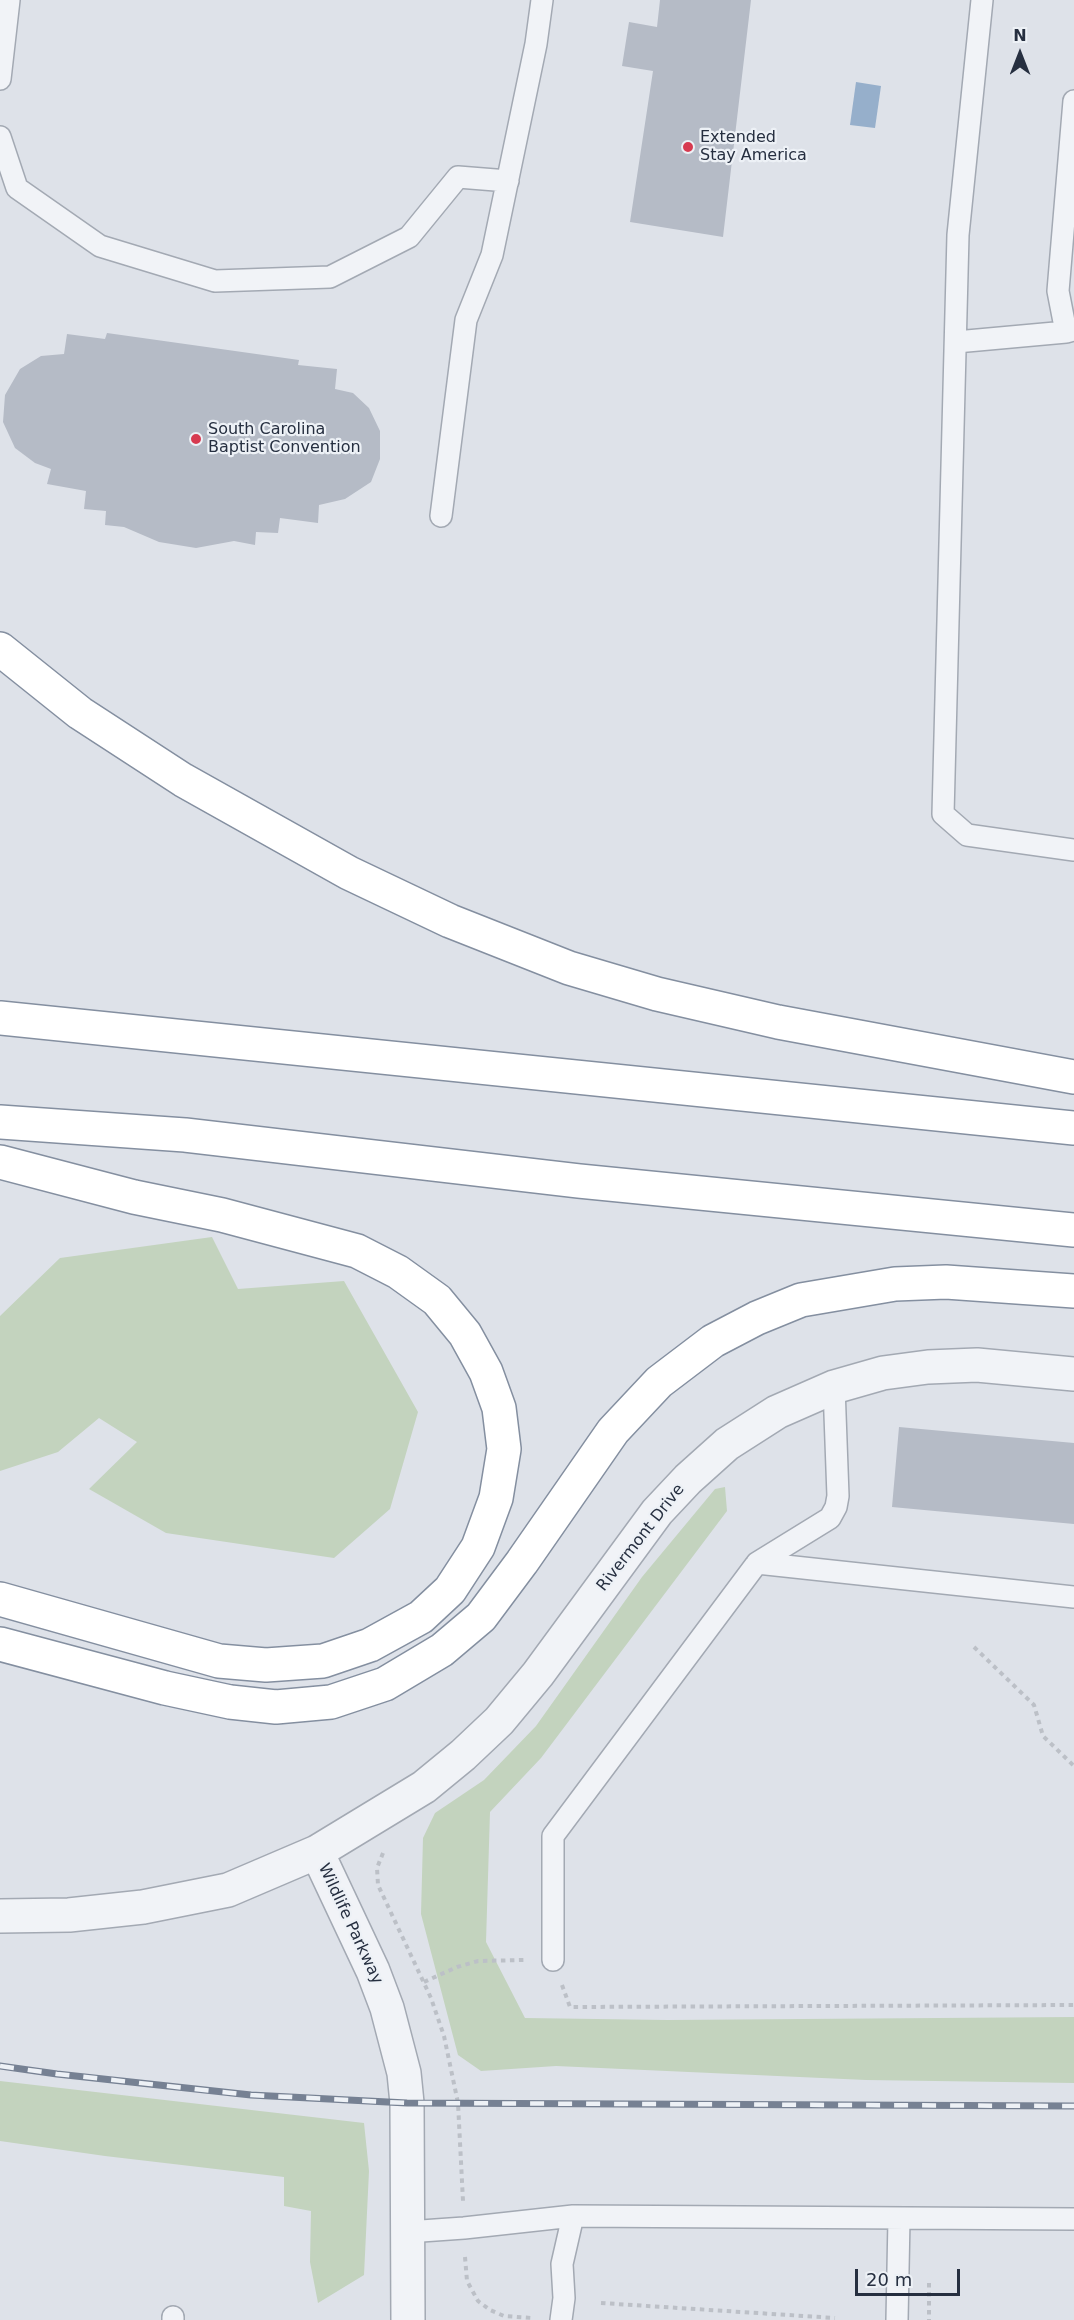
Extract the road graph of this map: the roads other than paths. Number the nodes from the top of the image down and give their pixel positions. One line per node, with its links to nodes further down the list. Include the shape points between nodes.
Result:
1 (9, 0): 4 (lane)
2 (542, 0): 7 (lane)
3 (982, 0): 9 (lane, via 958,235)
4 (0, 79)
5 (1074, 101): 8 (lane, via 1058,291)
6 (0, 136): 7 (lane, via 17,188 100,246 215,281 330,277 409,237 458,177)
7 (508, 181): 10 (lane, via 492,255 466,320)
8 (1070, 331): 9 (lane)
9 (956, 342): 12 (lane, via 943,814 967,835)
10 (441, 516)
11 (0, 649): 14 (highway, via 80,713 183,780 349,873 450,921 569,968 657,994 778,1022)
12 (1074, 850)
13 (0, 1018): 16 (highway)
14 (1074, 1077)
15 (0, 1122): 18 (highway, via 185,1135 579,1181)
16 (1074, 1128)
17 (0, 1162): 24 (highway, via 357,1251 398,1272 437,1300 465,1334 486,1372 499,1408 504,1449 496,1498 478,1547 450,1590 421,1617 370,1645 323,1660 266,1665 219,1660)
18 (1074, 1230)
19 (1074, 1290): 25 (highway, via 946,1282 895,1284 801,1300 713,1341 659,1382 613,1431 481,1617 442,1650 385,1684 331,1702 276,1707 230,1702)
20 (1074, 1374): 21 (street, Rivermont Drive, via 976,1365 928,1366)
21 (834, 1387): 22 (lane, via 836,1507 830,1518); 26 (street, Rivermont Drive, via 777,1412 727,1444 657,1512 499,1721 424,1787)
22 (757, 1563): 23 (lane); 28 (lane, via 553,1836)
23 (1074, 1597)
24 (0, 1599)
25 (0, 1644)
26 (317, 1851): 27 (street, Wildlife Parkway, via 228,1890 143,1907 69,1915); 32 (street, Wildlife Parkway, via 373,1971 397,2043 407,2103)
27 (0, 1916)
28 (553, 1960)
29 (573, 2216): 30 (lane); 32 (lane); 34 (lane, via 562,2264)
30 (899, 2219): 31 (lane); 35 (lane)
31 (1074, 2219)
32 (407, 2232): 33 (street, Wildlife Parkway)
33 (408, 2320)
34 (561, 2320)
35 (897, 2320)

